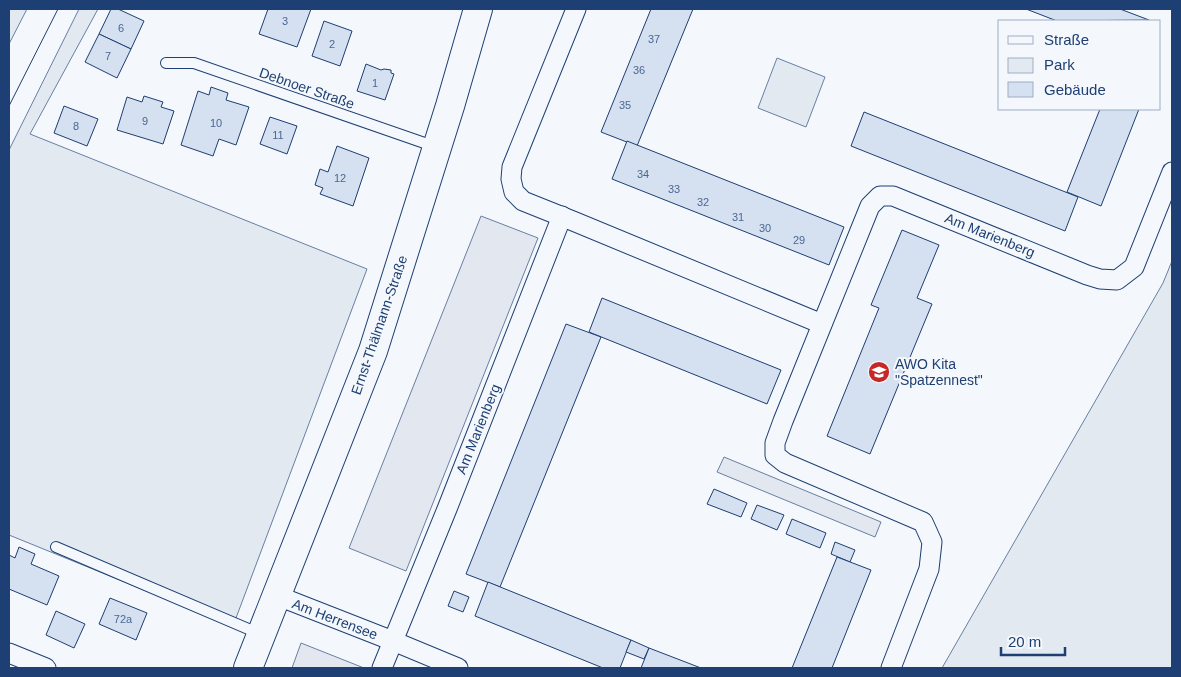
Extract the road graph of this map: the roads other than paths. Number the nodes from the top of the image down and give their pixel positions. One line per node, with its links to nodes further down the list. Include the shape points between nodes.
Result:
1 (478, 9): 4 (main road, Ernst-Thälmann-Straße)
2 (576, 9): 6 (street, via 512,167 511,179 514,192 522,201)
3 (166, 63): 4 (lane, Debnoer Straße, via 194,63)
4 (437, 147): 9 (main road, Ernst-Thälmann-Straße, via 373,351)
5 (1172, 172): 7 (street, Am Marienberg, via 1134,267 1117,280 1087,275 893,196 880,196 870,206)
6 (562, 216): 7 (street); 11 (street, Am Marienberg)
7 (822, 324): 17 (street, Am Marienberg, via 775,443 775,455 786,463 923,522 932,542 929,569)
8 (56, 547): 10 (lane)
9 (278, 596): 10 (main road, Ernst-Thälmann-Straße); 11 (street, Am Herrensee)
10 (262, 635): 14 (main road, Ernst-Thälmann-Straße)
11 (393, 641): 15 (street, Am Herrensee); 16 (street, Am Herrensee)
12 (9, 653): 13 (street)
13 (46, 668)
14 (248, 668)
15 (382, 668)
16 (458, 668)
17 (891, 668)

